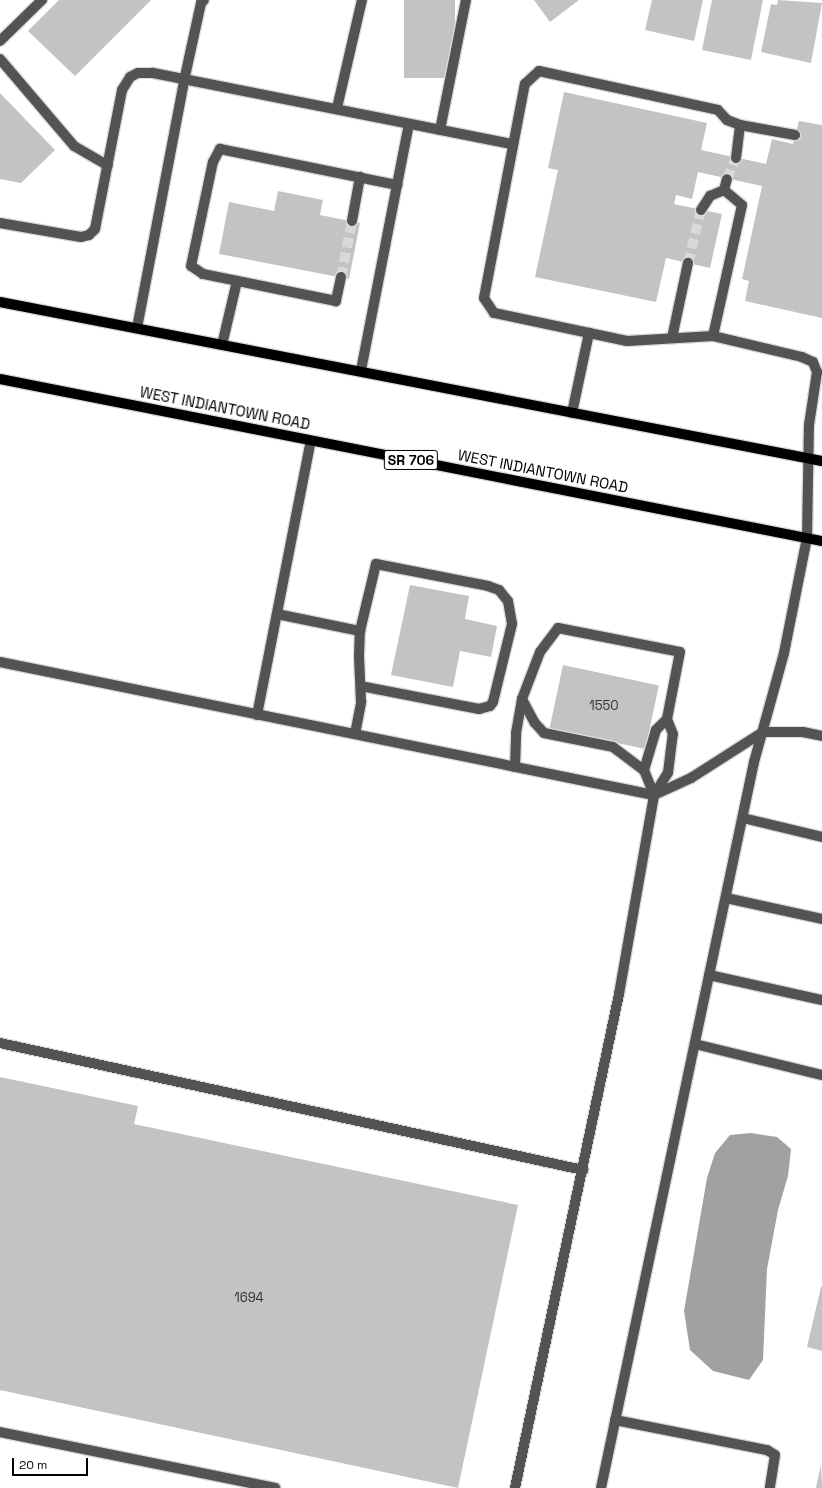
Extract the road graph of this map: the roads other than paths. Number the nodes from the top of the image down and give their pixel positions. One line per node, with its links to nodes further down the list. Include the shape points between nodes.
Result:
1 (42, 0): 5 (lane)
2 (204, 0): 7 (lane, via 201,3)
3 (362, 0): 8 (lane)
4 (466, 0): 11 (lane)
5 (0, 41)
6 (0, 59): 15 (lane, via 74,146)
7 (184, 81): 8 (lane); 15 (lane, via 153,73 138,73 130,78 122,90); 27 (lane)
8 (337, 108): 9 (lane)
9 (410, 124): 11 (lane); 18 (lane)
10 (740, 125): 12 (lane); 13 (lane, via 727,120 718,110 539,71 525,84); 14 (lane)
11 (440, 130): 13 (lane)
12 (795, 135)
13 (513, 144): 28 (lane, via 484,298 494,313)
14 (736, 158)
15 (108, 166): 22 (lane, via 95,229 89,236 67,236)
16 (360, 177): 18 (lane); 21 (lane); 25 (lane, via 220,149 213,162 191,266 203,274)
17 (727, 179): 19 (lane)
18 (397, 185): 32 (lane)
19 (724, 190): 20 (lane, via 710,196); 29 (lane, via 742,205)
20 (701, 210)
21 (352, 222)
22 (0, 223)
23 (688, 263): 30 (lane)
24 (341, 277): 25 (lane, via 336,301)
25 (237, 281): 31 (lane)
26 (0, 302): 27 (main road)
27 (136, 328): 31 (main road)
28 (589, 333): 30 (lane, via 627,341); 34 (lane)
29 (713, 336): 30 (lane); 36 (lane, via 802,357 813,362 817,372 809,425)
30 (672, 338)
31 (222, 345): 32 (main road)
32 (360, 372): 34 (main road)
33 (0, 379): 35 (main road, WEST INDIANTOWN ROAD / SR 706)
34 (572, 413): 36 (main road)
35 (311, 441): 38 (main road, WEST INDIANTOWN ROAD / SR 706); 40 (lane)
36 (808, 458): 37 (main road); 38 (lane)
37 (822, 461)
38 (807, 538): 39 (main road, WEST INDIANTOWN ROAD / SR 706); 47 (lane, via 784,653)
39 (822, 541)
40 (277, 614): 41 (lane); 45 (lane)
41 (360, 632): 43 (lane); 43 (lane, via 376,564 494,587 508,601 512,624 493,702 488,708 479,709)
42 (0, 662): 45 (lane)
43 (361, 686): 48 (lane, via 361,702)
44 (522, 699): 46 (lane, via 540,652 558,628 678,651 682,657); 50 (lane, via 516,733); 51 (lane, via 535,723 544,733 613,747)
45 (256, 715): 48 (lane)
46 (667, 719): 51 (lane, via 656,730); 52 (lane, via 673,734 668,773)
47 (762, 732): 49 (lane, via 803,732); 52 (lane, via 691,778); 53 (lane)
48 (354, 734): 50 (lane)
49 (822, 736)
50 (515, 767): 52 (lane)
51 (644, 770): 52 (lane)
52 (654, 795): 62 (lane, via 619,994)
53 (743, 818): 54 (lane); 55 (lane)
54 (822, 837)
55 (726, 898): 56 (lane); 57 (lane)
56 (822, 919)
57 (709, 975): 58 (lane); 60 (lane)
58 (822, 1000)
59 (0, 1043): 62 (lane)
60 (695, 1044): 61 (lane); 63 (lane)
61 (822, 1075)
62 (583, 1170): 66 (lane)
63 (615, 1420): 67 (lane); 68 (lane, via 767,1450 775,1455)
64 (0, 1432): 65 (lane)
65 (275, 1488)
66 (515, 1488)
67 (601, 1488)
68 (770, 1488)

